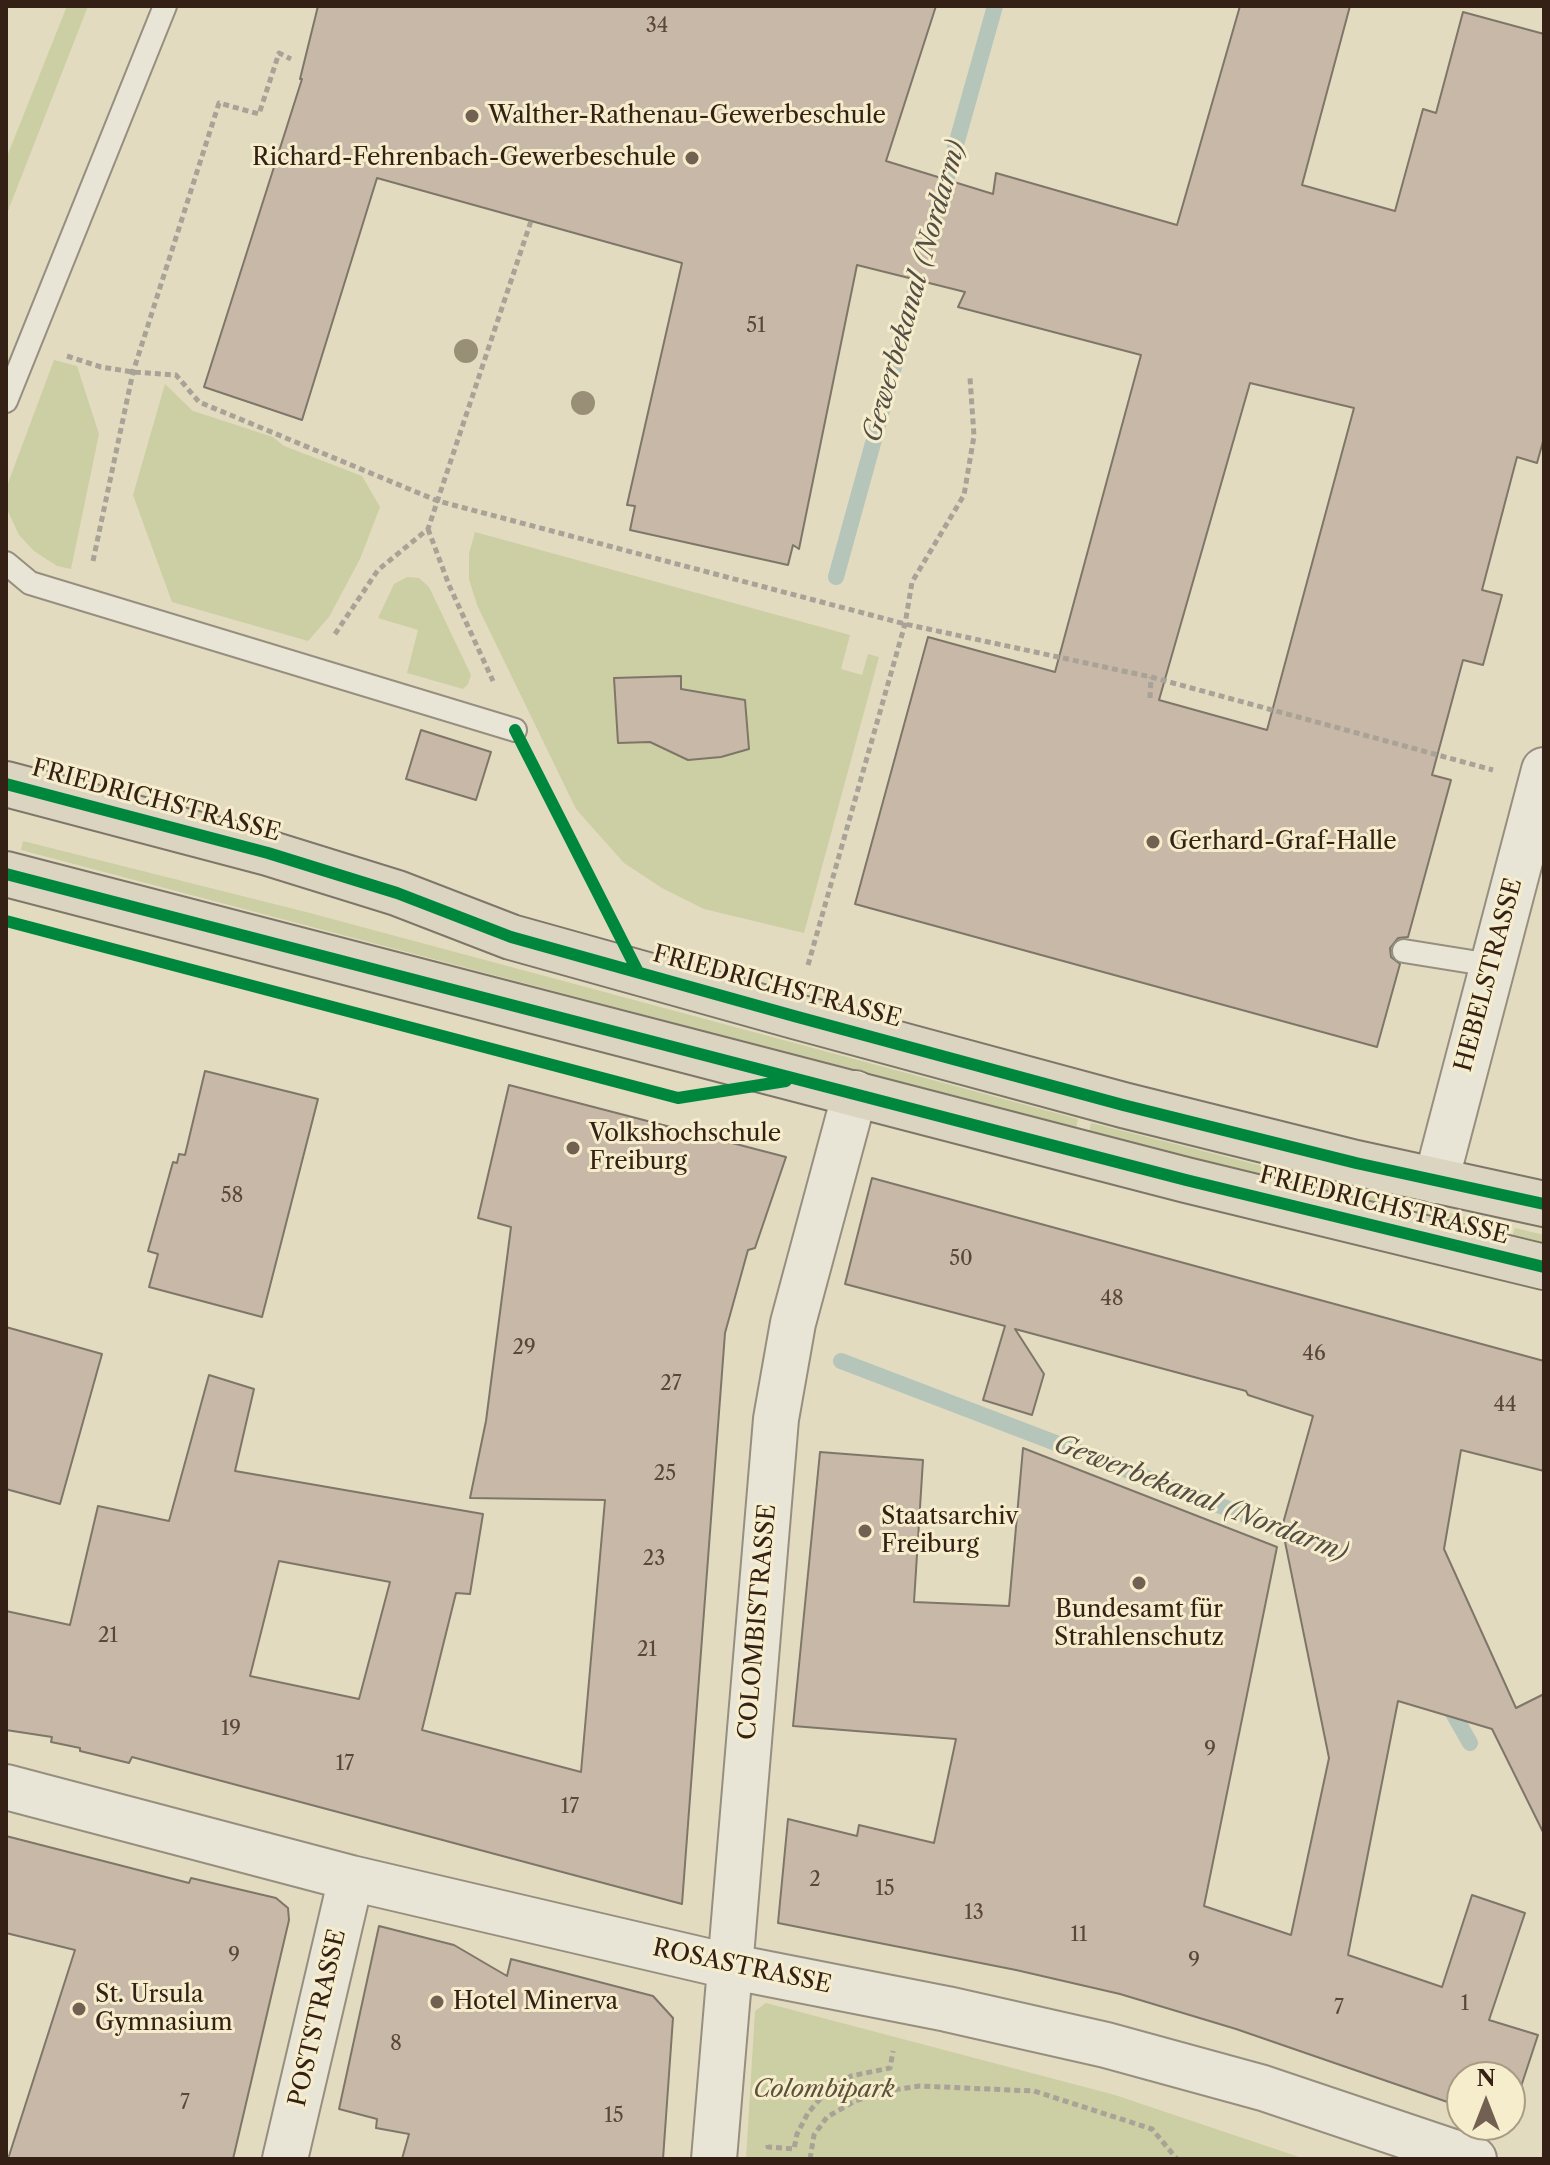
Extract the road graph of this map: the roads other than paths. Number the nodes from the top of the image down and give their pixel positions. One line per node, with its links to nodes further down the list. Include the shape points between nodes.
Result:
1 (165, 6): 2 (lane)
2 (6, 401)
3 (6, 563): 4 (lane, via 30,583)
4 (515, 730)
5 (1542, 777): 9 (street, HEBELSTRASSE)
6 (7, 787): 11 (main road, FRIEDRICHSTRASSE, via 268,853 397,893 511,937 794,1016 1123,1105)
7 (6, 874): 10 (main road, FRIEDRICHSTRASSE)
8 (1404, 951): 9 (lane)
9 (1491, 965): 11 (street, HEBELSTRASSE)
10 (855, 1093): 13 (main road, FRIEDRICHSTRASSE); 16 (street, COLOMBISTRASSE, via 793,1323 776,1419)
11 (1436, 1181): 12 (main road, FRIEDRICHSTRASSE)
12 (1544, 1204)
13 (1544, 1267)
14 (6, 1787): 15 (street, ROSASTRASSE)
15 (351, 1878): 16 (street, ROSASTRASSE); 17 (street, POSTSTRASSE)
16 (728, 1966): 18 (street, COLOMBISTRASSE); 19 (street, ROSASTRASSE, via 1106,2045 1263,2088)
17 (285, 2159)
18 (714, 2159)
19 (1474, 2159)

